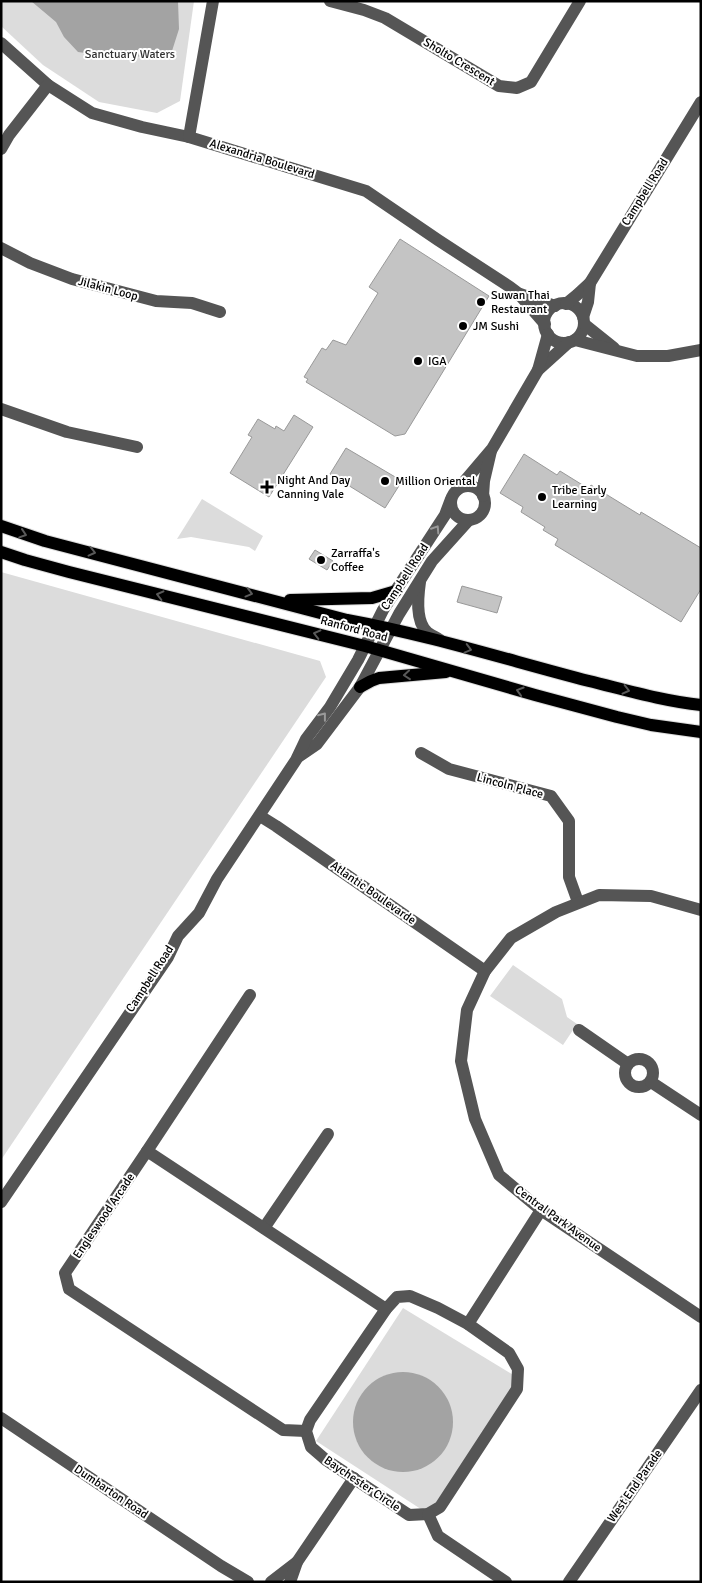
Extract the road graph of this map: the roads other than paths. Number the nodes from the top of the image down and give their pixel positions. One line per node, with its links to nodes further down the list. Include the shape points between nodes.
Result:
1 (213, 1): 7 (street)
2 (330, 1): 3 (street, Sholto Crescent, via 385,18 499,86 517,88 530,82)
3 (580, 1)
4 (1, 42): 5 (street, Alexandria Boulevard)
5 (48, 85): 7 (street, Alexandria Boulevard, via 92,113); 8 (street)
6 (701, 102): 10 (street, Campbell Road)
7 (189, 137): 11 (street, Alexandria Boulevard, via 366,191)
8 (1, 149)
9 (1, 248): 13 (street, Jilakin Loop, via 72,279 156,301 192,303)
10 (590, 283): 12 (street, Campbell Road, via 578,295); 14 (street, Campbell Road)
11 (518, 293): 12 (street, Alexandria Boulevard); 15 (street, Alexandria Boulevard)
12 (560, 305): 14 (street, via 576,307); 15 (street, Campbell Road, via 548,313)
13 (220, 312)
14 (584, 320): 16 (street, Campbell Road, via 580,336); 18 (street)
15 (546, 329): 16 (street, via 556,341); 19 (street, Campbell Road)
16 (572, 341): 18 (street); 19 (street, Campbell Road)
17 (701, 350): 18 (street, via 668,356 637,356)
18 (618, 351)
19 (538, 370): 22 (street, Campbell Road)
20 (1, 409): 21 (street, via 67,432)
21 (137, 447)
22 (492, 449): 23 (street, Campbell Road); 24 (street, Campbell Road, via 484,481)
23 (454, 494): 24 (street, via 464,486 475,487); 25 (street, via 450,506 452,512); 29 (street, Campbell Road, one-way to 23, via 445,515)
24 (484, 496): 25 (street, via 482,512)
25 (468, 520): 28 (street, Campbell Road)
26 (1, 526): 30 (main road, Ranford Road, one-way to 30, via 44,541)
27 (1, 552): 34 (main road, Ranford Road, one-way to 27)
28 (421, 578): 32 (street, Campbell Road); 33 (street, Campbell Road, via 418,611 423,626)
29 (396, 592): 30 (main road, via 372,598); 31 (street, Campbell Road)
30 (275, 600): 31 (main road, Ranford Road)
31 (375, 625): 32 (main road, Ranford Road); 34 (street, Campbell Road)
32 (391, 628): 33 (main road, Ranford Road); 35 (street, Campbell Road)
33 (447, 644): 38 (main road, Ranford Road, one-way to 38, via 646,695)
34 (365, 646): 35 (main road, Ranford Road); 41 (street, Campbell Road, one-way to 34)
35 (380, 650): 36 (main road, Ranford Road); 37 (street, Campbell Road)
36 (456, 671): 37 (main road, one-way to 37, via 379,678); 39 (main road, Ranford Road, one-way to 36, via 617,717)
37 (360, 687): 41 (street, Campbell Road, via 317,744)
38 (701, 705)
39 (701, 732)
40 (421, 754): 43 (street, Lincoln Place, via 449,770 551,796 569,820 569,877)
41 (298, 757): 42 (street, Campbell Road)
42 (260, 816): 45 (street, Atlantic Boulevarde); 53 (street, Campbell Road, via 217,879 199,913 178,936 168,957)
43 (578, 902): 44 (street, Central Park Avenue, via 599,896 651,896); 45 (street, Central Park Avenue, via 511,938)
44 (701, 910)
45 (485, 971): 54 (street, Central Park Avenue, via 467,1010 461,1061 475,1119 499,1175)
46 (250, 995): 52 (street, Engleswood Arcade)
47 (579, 1030): 48 (street)
48 (628, 1064): 49 (street, via 636,1059 646,1060 653,1067); 49 (street, via 625,1074 629,1083 638,1088)
49 (651, 1082): 50 (street)
50 (701, 1115)
51 (328, 1134): 55 (street)
52 (147, 1151): 55 (street); 61 (street, Engleswood Arcade, via 66,1273 69,1289 283,1430)
53 (1, 1202)
54 (541, 1210): 57 (street, Central Park Avenue); 58 (street)
55 (264, 1228): 56 (street)
56 (386, 1309): 58 (street, via 397,1297 410,1296); 61 (street, via 310,1420)
57 (701, 1317)
58 (468, 1324): 63 (street, via 509,1353 518,1369 517,1389 440,1506)
59 (701, 1390): 71 (street, West End Parade)
60 (1, 1418): 65 (street, Dumbarton Road)
61 (306, 1431): 62 (street, Baychester Circle, via 311,1447)
62 (354, 1478): 63 (street, Baychester Circle, via 409,1515); 64 (street)
63 (428, 1514): 70 (street, via 438,1536)
64 (297, 1562): 68 (street); 69 (street)
65 (220, 1566): 66 (street, Dumbarton Road); 67 (street, Dumbarton Road)
66 (232, 1582)
67 (248, 1582)
68 (272, 1582)
69 (290, 1582)
70 (506, 1582)
71 (569, 1582)

